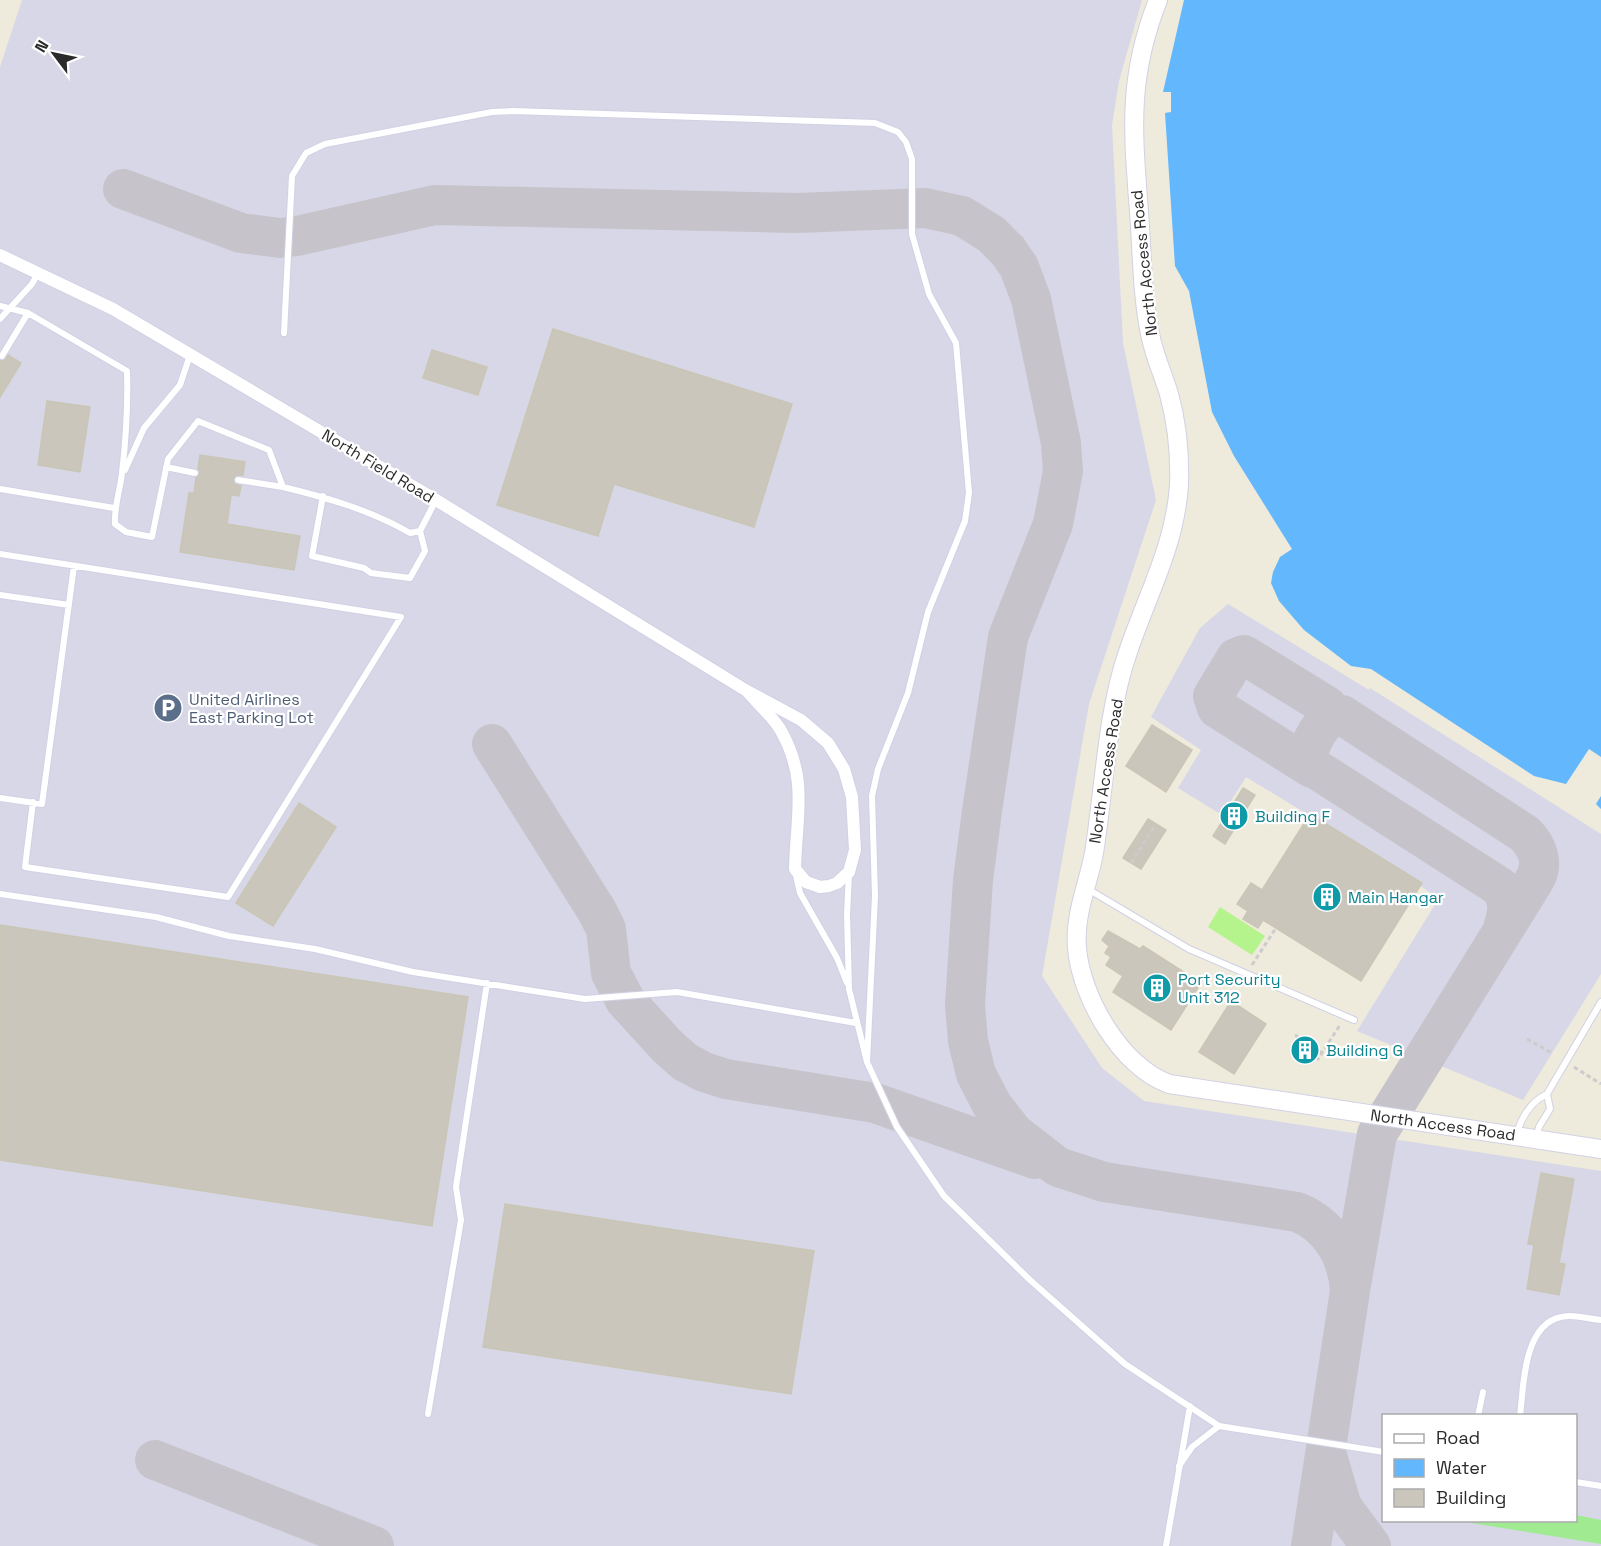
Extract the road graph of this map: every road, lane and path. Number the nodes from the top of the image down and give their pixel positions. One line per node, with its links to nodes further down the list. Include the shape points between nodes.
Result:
1 (1158, 0): 32 (street, North Access Road, via 1136,72 1134,140 1145,306 1155,355 1172,405 1179,484 1169,546 1121,678)
2 (0, 255): 3 (street, North Field Road)
3 (39, 272): 5 (lane); 9 (street, North Field Road, via 113,309)
4 (0, 306): 5 (lane)
5 (12, 308): 6 (lane); 7 (lane)
6 (28, 312): 10 (lane); 13 (lane, via 127,371)
7 (0, 319)
8 (284, 333): 47 (lane, via 292,176 306,153 325,144 513,111 875,123 889,126 906,142 913,170 912,234 933,303 956,343 969,493 965,521 928,612 908,693 878,769 872,796 875,896)
9 (190, 355): 13 (lane, via 180,385 144,428); 18 (street, North Field Road)
10 (2, 356)
11 (166, 467): 12 (lane); 15 (lane, via 198,421 269,450); 19 (lane, via 152,537 126,532 115,524)
12 (195, 473)
13 (122, 476): 19 (lane)
14 (238, 480): 15 (lane)
15 (283, 488): 17 (lane)
16 (0, 489): 19 (lane)
17 (322, 496): 20 (lane, via 379,515 410,533); 20 (lane, via 312,556 371,573 410,578 425,551)
18 (436, 501): 20 (lane); 25 (street, North Field Road)
19 (114, 508)
20 (420, 531)
21 (0, 554): 22 (lane)
22 (74, 566): 24 (lane); 27 (lane, via 401,618 228,897 25,867)
23 (0, 595): 24 (lane)
24 (69, 605): 27 (lane, via 42,804)
25 (747, 691): 30 (street, North Field Road, via 779,727 800,784); 31 (street, North Field Road, via 801,720 828,743 844,769 852,797 855,850)
26 (0, 798): 27 (lane)
27 (33, 802)
28 (1154, 827): 29 (path)
29 (1131, 863)
30 (795, 868): 31 (street, via 807,882 820,887 837,883); 37 (lane, via 795,882 837,958)
31 (849, 872): 37 (lane)
32 (1086, 888): 35 (lane, via 1189,949); 51 (street, North Access Road, via 1076,928 1084,982 1108,1029 1132,1060 1156,1080)
33 (0, 894): 36 (lane, via 156,917 229,936)
34 (1276, 928): 35 (path)
35 (1246, 974): 39 (lane)
36 (487, 983): 41 (lane, via 585,999 677,992); 57 (lane, via 456,1187 461,1220)
37 (849, 989): 41 (lane)
38 (1601, 1002): 50 (lane)
39 (1346, 1017): 40 (lane); 44 (path)
40 (1354, 1020)
41 (856, 1023): 47 (lane)
42 (1295, 1035): 44 (path)
43 (1527, 1039): 45 (path)
44 (1323, 1053): 46 (path)
45 (1552, 1053)
46 (1316, 1057)
47 (867, 1062): 56 (lane, via 897,1127 944,1196 1125,1364)
48 (1572, 1066): 49 (path)
49 (1601, 1084)
50 (1547, 1094): 51 (lane, via 1534,1100); 52 (lane, via 1550,1109)
51 (1516, 1136): 52 (street, North Access Road)
52 (1536, 1139): 53 (street, North Access Road)
53 (1601, 1149)
54 (1601, 1320): 59 (lane, via 1567,1316 1550,1321 1541,1329 1532,1342)
55 (1483, 1392): 58 (lane)
56 (1190, 1406): 60 (lane); 62 (lane)
57 (428, 1414)
58 (1478, 1414)
59 (1520, 1414)
60 (1219, 1426): 61 (lane); 62 (lane, via 1192,1447)
61 (1382, 1452)
62 (1178, 1469): 65 (lane)
63 (1577, 1482): 64 (lane)
64 (1601, 1486)
65 (1166, 1546)

